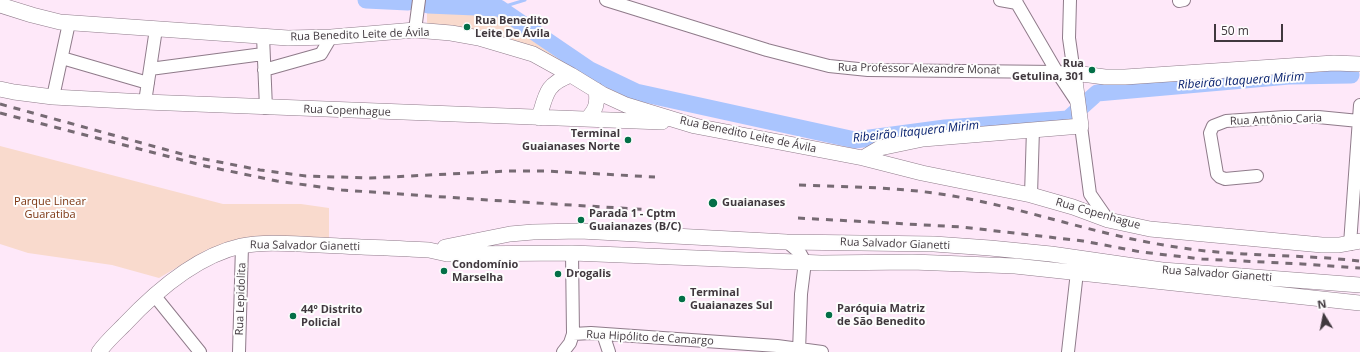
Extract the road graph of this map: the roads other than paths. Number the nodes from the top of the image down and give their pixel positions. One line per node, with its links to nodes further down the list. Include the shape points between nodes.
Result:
1 (419, 0): 12 (street)
2 (606, 0): 8 (street, Rua Professor Alexandre Monat)
3 (1000, 0): 7 (street)
4 (1070, 0): 15 (street)
5 (1179, 0): 6 (street)
6 (1184, 0)
7 (1016, 1): 18 (street)
8 (634, 4): 22 (street, Rua Professor Alexandre Monat, via 767,50 828,66 868,70)
9 (0, 6): 10 (main road, Rua Benedito Leite de Ávila, via 60,22)
10 (69, 22): 11 (main road, Rua Benedito Leite de Ávila); 17 (street)
11 (156, 29): 13 (main road, Rua Benedito Leite de Ávila); 20 (street)
12 (415, 30): 14 (main road, Rua Benedito Leite de Ávila); 24 (main road, Rua Benedito Leite de Ávila, via 479,38 515,48 533,54)
13 (262, 36): 14 (main road, Rua Benedito Leite de Ávila); 16 (street)
14 (331, 37): 21 (street, via 321,54)
15 (1071, 53): 18 (street, via 1062,59); 23 (street)
16 (263, 54): 20 (street); 21 (street)
17 (62, 58): 25 (street); 28 (street)
18 (1049, 59): 22 (street)
19 (1360, 64): 23 (main road, via 1334,63 1125,77)
20 (150, 69): 25 (street)
21 (264, 70): 32 (street)
22 (1057, 72): 23 (street, Rua Professor Alexandre Monat); 33 (street)
23 (1074, 73): 33 (main road)
24 (571, 75): 27 (main road, Rua Benedito Leite de Ávila); 29 (main road, via 550,87)
25 (148, 83): 30 (street)
26 (0, 89): 28 (main road, Rua Copenhague)
27 (596, 90): 36 (main road, via 598,101); 38 (main road, Rua Benedito Leite de Ávila, via 626,106)
28 (53, 97): 30 (main road, Rua Copenhague)
29 (545, 98): 34 (main road); 35 (main road)
30 (145, 102): 32 (main road, Rua Copenhague)
31 (1360, 105): 37 (street)
32 (266, 108): 35 (main road, Rua Copenhague)
33 (1079, 114): 39 (main road); 42 (street)
34 (561, 117): 35 (main road, Rua Copenhague); 36 (main road, Rua Copenhague)
35 (539, 118)
36 (587, 118): 38 (main road, Rua Copenhague)
37 (1359, 121): 41 (street, Rua Antônio Caria, via 1285,117 1226,121 1213,126 1210,133 1217,174 1225,178); 48 (street)
38 (695, 126): 40 (main road, Rua Benedito Leite de Ávila)
39 (1033, 130): 40 (main road, via 923,139 880,148); 43 (street)
40 (863, 158): 43 (main road, Rua Copenhague, via 922,173)
41 (1257, 176)
42 (1090, 194): 44 (street, via 1082,205); 45 (street)
43 (1032, 195): 44 (main road, Rua Copenhague)
44 (1072, 207): 45 (main road, Rua Copenhague)
45 (1108, 220): 48 (main road, Rua Copenhague, via 1150,229 1204,235 1322,245)
46 (585, 232): 47 (main road, Rua Salvador Gianetti); 50 (main road, Rua Salvador Gianetti, via 510,234); 51 (main road, via 575,241)
47 (787, 242): 52 (street, via 800,253); 54 (main road, Rua Salvador Gianetti, via 990,248 1162,270)
48 (1355, 242)
49 (242, 246): 50 (main road, Rua Salvador Gianetti, via 304,244); 55 (main road, Rua Salvador Gianetti, via 208,259); 63 (street, Rua Lepidolita)
50 (429, 250): 51 (main road, Rua Salvador Gianetti, via 447,254)
51 (572, 253): 52 (main road, Rua Salvador Gianetti); 58 (street)
52 (805, 262): 53 (main road, Rua Salvador Gianetti, via 956,263); 61 (street)
53 (1077, 272): 56 (main road, Rua Salvador Gianetti); 66 (street)
54 (1360, 285)
55 (154, 295): 60 (main road, Rua Salvador Gianetti); 62 (street)
56 (1360, 304)
57 (603, 334): 58 (street, Rua Hipólito de Camargo); 59 (street, Rua Hipólito de Camargo); 64 (street)
58 (569, 345)
59 (719, 347): 61 (street, Rua Hipólito de Camargo, via 777,346)
60 (104, 350)
61 (799, 351): 65 (street, Rua Hipólito de Camargo)
62 (200, 352)
63 (239, 352)
64 (609, 352)
65 (822, 352)
66 (1068, 352)

